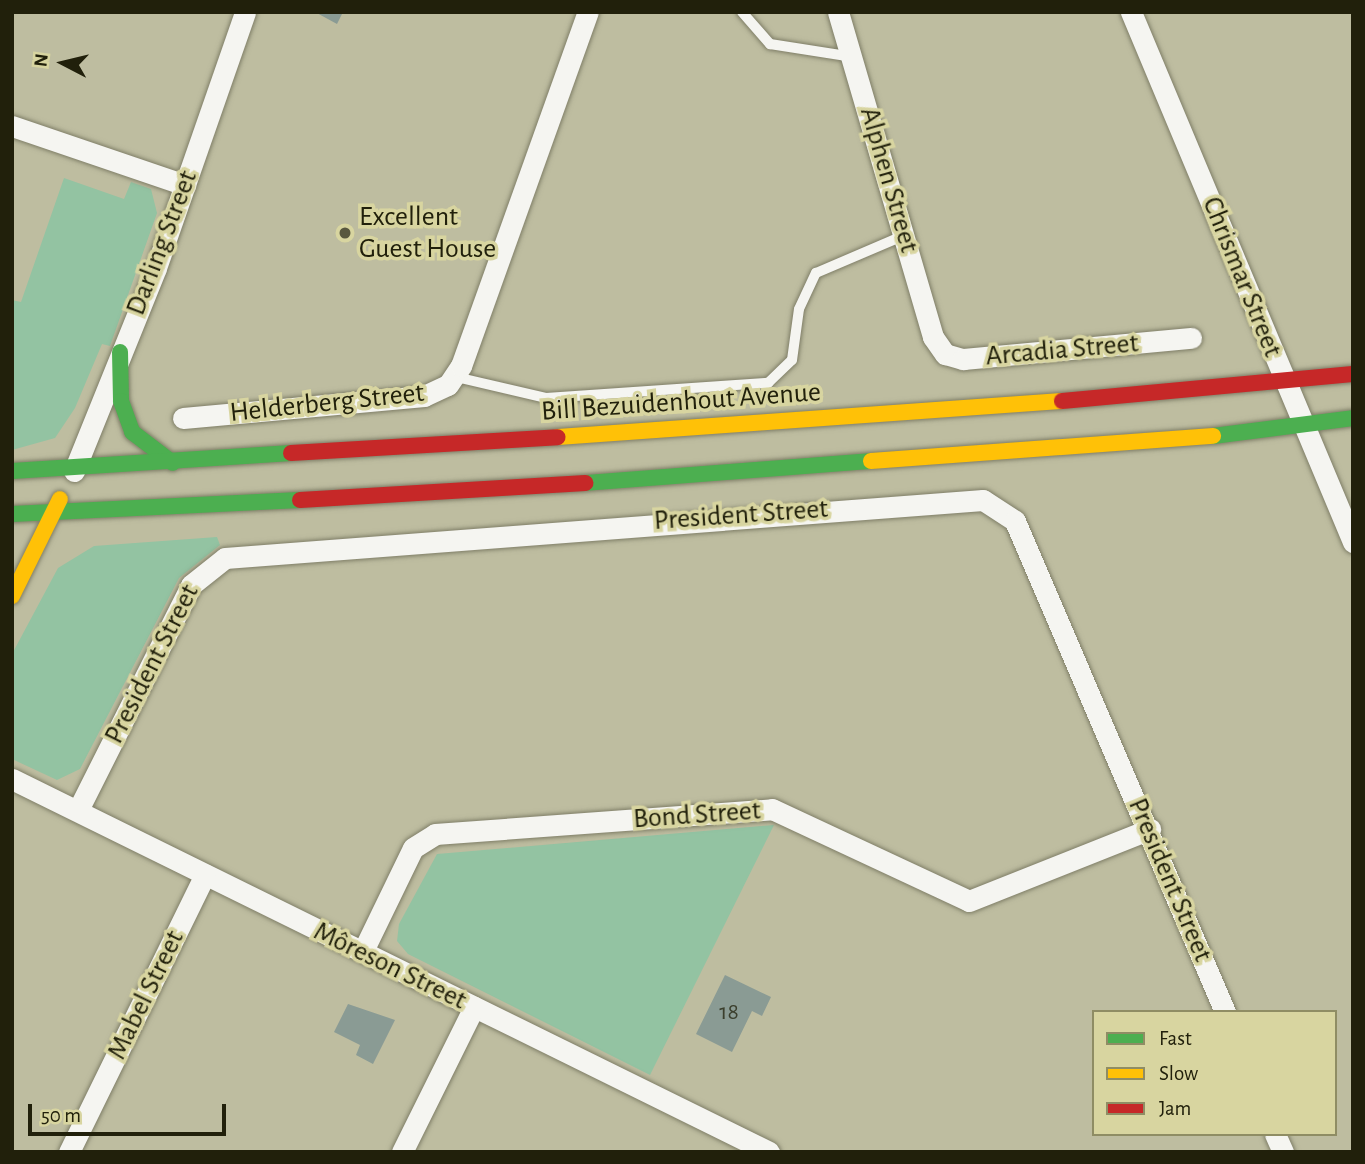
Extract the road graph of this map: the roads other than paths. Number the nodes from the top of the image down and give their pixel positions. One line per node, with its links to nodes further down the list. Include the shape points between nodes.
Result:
1 (245, 12): 8 (street, Darling Street)
2 (588, 12): 14 (street, Helderberg Street)
3 (742, 12): 6 (lane, via 770,44)
4 (838, 12): 6 (street, Alphen Street)
5 (1131, 12): 15 (street, Chrismar Street)
6 (853, 57): 9 (street, Alphen Street)
7 (12, 126): 8 (street)
8 (185, 185): 12 (street, Darling Street)
9 (905, 235): 11 (street, Alphen Street); 14 (lane, via 817,273 799,309 792,360 768,383 546,398)
10 (1191, 338): 11 (street, Arcadia Street, via 962,359)
11 (938, 347)
12 (120, 352): 19 (main road, via 121,401 132,432); 21 (street, Darling Street)
13 (1353, 374): 15 (main road, Bill Bezuidenhout Avenue)
14 (456, 377): 16 (street, Helderberg Street, via 424,396)
15 (1286, 385): 18 (street, Chrismar Street); 19 (main road, Bill Bezuidenhout Avenue)
16 (183, 418)
17 (1353, 418): 18 (main road)
18 (1303, 426): 23 (main road, via 492,490); 24 (street, Chrismar Street)
19 (173, 463): 21 (main road, Bill Bezuidenhout Avenue)
20 (12, 471): 21 (main road, Bill Bezuidenhout Avenue)
21 (74, 471): 23 (main road)
22 (12, 514): 23 (main road)
23 (53, 514): 25 (main road)
24 (1353, 542)
25 (12, 596)
26 (12, 779): 27 (street, Môreson Street)
27 (78, 810): 28 (street, President Street, via 191,585 225,558 965,499 1000,507 1015,521); 29 (street, Môreson Street)
28 (1150, 829): 30 (street, Bond Street, via 969,901 772,809 435,834 413,849); 32 (street, President Street)
29 (205, 876): 30 (street, Môreson Street); 35 (street, Mabel Street)
30 (363, 951): 31 (street, Môreson Street)
31 (474, 1007): 34 (street, Môreson Street); 36 (street)
32 (1224, 1010)
33 (1276, 1136): 38 (street)
34 (737, 1145): 37 (street, Môreson Street)
35 (69, 1152)
36 (402, 1152)
37 (769, 1152)
38 (1283, 1152)

